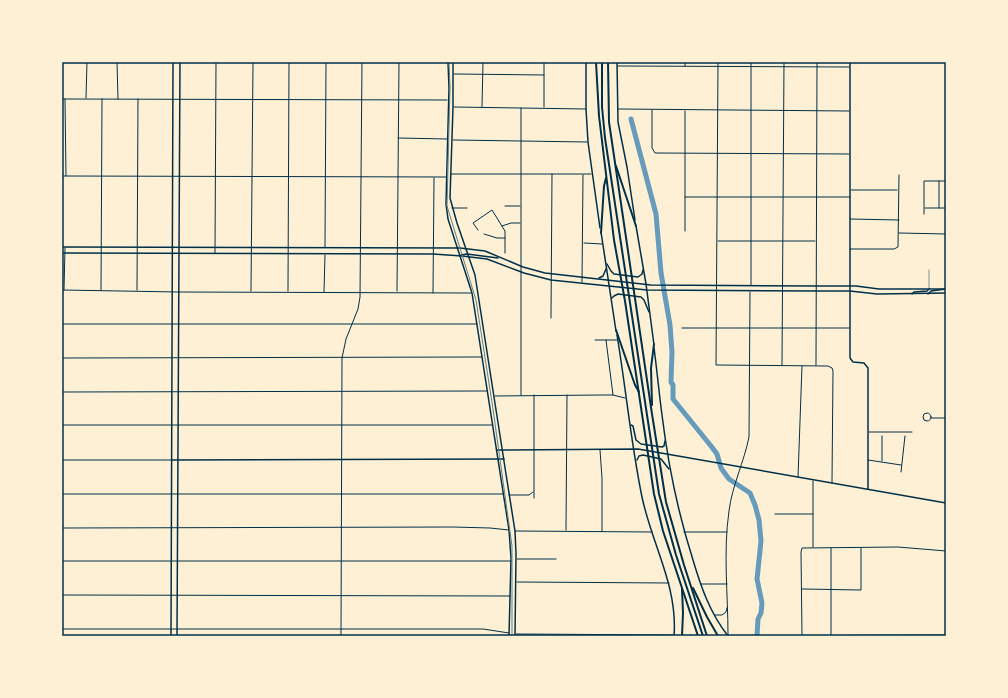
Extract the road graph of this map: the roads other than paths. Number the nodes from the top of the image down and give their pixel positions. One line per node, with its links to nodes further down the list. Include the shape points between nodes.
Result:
1 (86, 62): 40 (street)
2 (117, 62): 42 (street)
3 (173, 62): 44 (main road)
4 (180, 62): 45 (main road)
5 (216, 62): 46 (street)
6 (252, 62): 47 (street)
7 (289, 62): 48 (street)
8 (326, 62): 49 (street)
9 (362, 62): 50 (street)
10 (399, 62): 51 (street)
11 (448, 62): 52 (main road)
12 (453, 62): 35 (main road)
13 (483, 62): 36 (street)
14 (544, 62): 37 (street)
15 (586, 62): 57 (main road)
16 (596, 62): 93 (highway)
17 (602, 62): 354 (highway, via 605,138 654,463 664,514)
18 (608, 62): 77 (highway, via 609,122)
19 (617, 62): 27 (main road)
20 (652, 62): 28 (street)
21 (685, 62): 29 (street)
22 (718, 62): 30 (street)
23 (751, 62): 31 (street)
24 (784, 62): 32 (street)
25 (817, 62): 33 (street)
26 (850, 62): 34 (main road)
27 (618, 66): 28 (street); 58 (main road)
28 (652, 66): 29 (street)
29 (685, 66): 30 (street)
30 (718, 66): 31 (street); 61 (street)
31 (751, 66): 32 (street); 62 (street)
32 (784, 67): 33 (street); 63 (street)
33 (817, 67): 34 (street); 64 (street)
34 (850, 67): 65 (main road)
35 (454, 74): 36 (street); 53 (main road)
36 (483, 75): 37 (street); 54 (street)
37 (544, 76): 56 (street)
38 (62, 99): 39 (street)
39 (65, 99): 40 (street); 85 (street)
40 (86, 99): 41 (street)
41 (102, 99): 42 (street); 86 (street)
42 (118, 99): 43 (street)
43 (138, 99): 44 (street); 87 (street)
44 (173, 99): 45 (street); 88 (main road)
45 (180, 99): 46 (street); 89 (main road)
46 (216, 99): 47 (street); 90 (street)
47 (252, 99): 48 (street); 91 (street)
48 (289, 99): 49 (street); 92 (street)
49 (325, 99): 50 (street); 94 (street)
50 (361, 99): 51 (street); 95 (street)
51 (398, 99): 52 (street); 66 (street)
52 (448, 100): 67 (main road)
53 (453, 107): 54 (street); 68 (main road)
54 (482, 107): 55 (street)
55 (521, 108): 56 (street); 69 (street)
56 (544, 108): 57 (street)
57 (586, 109): 70 (main road)
58 (617, 109): 59 (street); 121 (main road, via 619,134)
59 (652, 110): 60 (street); 71 (street, via 654,153)
60 (685, 110): 61 (street); 71 (street)
61 (718, 110): 62 (street); 72 (street)
62 (752, 110): 63 (street); 73 (street)
63 (784, 110): 64 (street); 74 (street)
64 (818, 110): 65 (street); 75 (street)
65 (850, 111): 76 (main road)
66 (398, 138): 67 (street); 96 (street)
67 (447, 139): 98 (main road)
68 (452, 140): 69 (street); 78 (main road)
69 (520, 141): 70 (street); 82 (street)
70 (588, 142): 81 (main road)
71 (685, 154): 72 (street); 103 (street)
72 (718, 154): 73 (street); 104 (street)
73 (751, 154): 74 (street); 105 (street)
74 (784, 154): 75 (street); 106 (street)
75 (817, 154): 76 (street); 107 (street)
76 (850, 154): 101 (main road)
77 (614, 160): 121 (highway); 254 (highway)
78 (451, 174): 82 (street); 111 (main road)
79 (552, 174): 80 (street); 82 (street); 174 (street)
80 (583, 174): 81 (street); 133 (street)
81 (592, 174): 124 (main road)
82 (520, 175): 110 (street)
83 (899, 175): 102 (street)
84 (62, 176): 85 (street)
85 (66, 176): 86 (street)
86 (102, 176): 87 (street); 137 (street)
87 (138, 176): 88 (street); 138 (street)
88 (173, 176): 89 (street); 139 (main road)
89 (180, 176): 90 (street); 140 (main road)
90 (215, 176): 91 (street); 141 (street)
91 (251, 176): 92 (street); 142 (street)
92 (288, 176): 94 (street); 143 (street)
93 (606, 176): 124 (highway); 248 (highway)
94 (325, 177): 95 (street); 144 (street)
95 (361, 177): 96 (street); 145 (street)
96 (398, 177): 97 (street); 146 (street)
97 (434, 177): 98 (street); 147 (street)
98 (446, 177): 148 (main road, via 447,214)
99 (939, 181): 100 (street); 113 (street, via 924,181); 114 (street)
100 (946, 181)
101 (850, 190): 102 (street); 108 (main road)
102 (899, 190): 118 (street)
103 (685, 197): 104 (street); 123 (street)
104 (718, 197): 105 (street); 129 (street)
105 (751, 197): 106 (street); 130 (street)
106 (784, 197): 107 (street); 131 (street)
107 (817, 197): 108 (street); 132 (street)
108 (850, 197): 117 (main road)
109 (505, 206): 110 (street)
110 (520, 206): 119 (street)
111 (452, 208): 112 (street); 149 (main road)
112 (467, 208)
113 (924, 208): 114 (street); 116 (street)
114 (939, 208): 115 (street)
115 (946, 208)
116 (924, 214)
117 (850, 220): 118 (street); 150 (main road)
118 (899, 220): 125 (street)
119 (520, 223): 120 (street); 169 (street)
120 (502, 226): 122 (street, via 492,210 473,224); 128 (street)
121 (636, 226): 171 (main road)
122 (478, 230)
123 (685, 231)
124 (601, 233): 134 (main road)
125 (899, 233): 127 (street); 150 (street, via 898,247 894,249)
126 (484, 234): 128 (street)
127 (946, 234)
128 (505, 238): 157 (street)
129 (718, 241): 130 (street); 182 (street)
130 (751, 241): 131 (street); 184 (street)
131 (784, 241): 132 (street); 185 (street)
132 (816, 241): 186 (street)
133 (583, 243): 134 (street); 175 (street)
134 (603, 244): 168 (main road)
135 (62, 247): 136 (main road)
136 (65, 247): 137 (main road); 159 (street)
137 (102, 247): 138 (main road); 160 (street)
138 (137, 247): 139 (main road); 151 (street)
139 (173, 247): 140 (main road); 152 (main road)
140 (179, 247): 141 (main road); 153 (main road)
141 (215, 248): 142 (main road); 154 (street)
142 (251, 248): 143 (main road); 155 (street)
143 (288, 248): 144 (main road); 156 (street)
144 (324, 248): 145 (main road)
145 (361, 248): 146 (main road); 162 (street)
146 (397, 248): 147 (main road); 163 (street)
147 (433, 248): 148 (main road); 164 (street)
148 (457, 248): 149 (main road); 165 (main road)
149 (466, 248): 166 (main road); 167 (main road, via 485,251)
150 (850, 249): 187 (main road)
151 (137, 253): 152 (main road); 160 (main road); 196 (street)
152 (173, 253): 153 (main road); 201 (main road)
153 (179, 253): 154 (main road); 202 (main road)
154 (215, 253): 155 (main road)
155 (251, 253): 156 (main road); 203 (street)
156 (288, 253): 161 (main road); 204 (street)
157 (505, 253)
158 (62, 254): 159 (main road)
159 (65, 254): 160 (main road); 191 (street)
160 (102, 254): 192 (street)
161 (324, 254): 162 (main road); 205 (street)
162 (361, 254): 163 (main road); 206 (street)
163 (397, 254): 164 (main road); 207 (street)
164 (433, 254): 165 (main road); 208 (street)
165 (460, 255): 166 (main road); 209 (main road)
166 (468, 255): 167 (main road); 173 (main road, via 487,259); 252 (main road, via 475,275)
167 (502, 258): 169 (main road)
168 (606, 262): 170 (main road); 171 (main road, via 610,272 615,275 638,277 642,274)
169 (520, 266): 173 (street); 174 (main road)
170 (606, 267): 176 (main road, via 603,276); 178 (main road)
171 (643, 267): 180 (main road)
172 (929, 270): 189 (lane)
173 (520, 272): 177 (main road); 247 (street)
174 (551, 274): 175 (main road); 177 (street)
175 (582, 278): 176 (main road); 179 (street)
176 (598, 279): 178 (main road)
177 (551, 280): 179 (main road); 216 (street)
178 (608, 280): 180 (main road); 183 (main road)
179 (582, 284): 183 (main road)
180 (646, 284): 181 (main road); 193 (main road)
181 (685, 285): 182 (main road); 194 (main road)
182 (718, 285): 184 (main road); 195 (street)
183 (609, 286): 193 (main road); 214 (main road)
184 (750, 286): 185 (main road)
185 (784, 286): 186 (main road); 198 (street)
186 (817, 286): 187 (main road); 199 (street)
187 (850, 286): 188 (main road); 200 (main road)
188 (889, 289): 189 (main road); 210 (main road)
189 (929, 289): 190 (main road); 211 (main road)
190 (946, 289): 212 (main road, via 931,291)
191 (63, 290): 192 (street)
192 (101, 290): 196 (street)
193 (647, 290): 194 (main road); 215 (main road)
194 (686, 290): 195 (main road)
195 (718, 290): 197 (main road); 223 (street)
196 (137, 291): 201 (street)
197 (750, 291): 198 (main road); 224 (street)
198 (784, 291): 199 (main road); 225 (street)
199 (817, 291): 200 (main road); 226 (street)
200 (850, 291): 210 (main road); 227 (main road)
201 (173, 292): 202 (street); 218 (main road)
202 (179, 292): 203 (street); 219 (main road)
203 (251, 292): 204 (street)
204 (288, 292): 205 (street)
205 (324, 292): 206 (street)
206 (361, 292): 207 (street); 220 (street)
207 (397, 292): 208 (street)
208 (433, 293): 209 (street)
209 (472, 293): 221 (main road)
210 (889, 294): 211 (main road)
211 (912, 294): 212 (main road)
212 (928, 294): 213 (main road)
213 (946, 294)
214 (612, 302): 215 (main road, via 617,294 641,297); 228 (main road)
215 (649, 314): 232 (main road)
216 (551, 318)
217 (62, 324): 218 (street)
218 (173, 324): 219 (street); 234 (main road)
219 (179, 324): 220 (street); 235 (main road)
220 (353, 324): 221 (street); 236 (street, via 346,339)
221 (477, 324): 237 (main road)
222 (682, 328): 223 (street)
223 (716, 328): 224 (street); 238 (street, via 716,365)
224 (750, 328): 225 (street); 238 (street)
225 (783, 328): 226 (street); 239 (street)
226 (816, 328): 227 (street); 241 (street)
227 (850, 328): 263 (main road, via 850,358 854,362 864,363 868,368)
228 (616, 330): 231 (main road); 248 (highway)
229 (595, 340): 230 (street)
230 (606, 340): 231 (street); 251 (street)
231 (618, 340): 253 (main road)
232 (654, 344): 254 (highway, via 651,368); 267 (main road)
233 (62, 358): 234 (street)
234 (173, 358): 235 (street); 244 (main road)
235 (179, 358): 236 (street); 245 (main road)
236 (342, 358): 237 (street); 246 (street)
237 (482, 358): 242 (main road)
238 (750, 365): 239 (street); 285 (street, via 749,437)
239 (782, 365): 240 (street)
240 (802, 366): 241 (street); 288 (street)
241 (816, 366): 290 (street, via 828,366 833,371)
242 (488, 391): 246 (street); 258 (main road)
243 (62, 392): 244 (street)
244 (172, 392): 245 (street); 260 (main road)
245 (178, 392): 246 (street); 261 (main road)
246 (342, 392): 262 (street)
247 (520, 394): 249 (street); 252 (street)
248 (639, 394): 330 (highway, via 654,494)
249 (534, 395): 250 (street); 269 (street)
250 (567, 395): 251 (street); 270 (street)
251 (613, 395): 253 (street)
252 (494, 396): 268 (main road)
253 (626, 398): 259 (main road)
254 (652, 414): 325 (highway, via 666,502)
255 (931, 418): 256 (street)
256 (946, 418)
257 (62, 425): 260 (street)
258 (493, 425): 262 (street); 273 (main road)
259 (631, 425): 267 (main road, via 640,444 662,447); 272 (main road)
260 (172, 426): 261 (street); 277 (main road)
261 (178, 426): 262 (street); 278 (main road)
262 (342, 426): 279 (street)
263 (868, 432): 264 (street); 281 (main road)
264 (912, 432)
265 (882, 436): 283 (street)
266 (905, 436): 284 (street)
267 (666, 439): 274 (main road)
268 (502, 449): 269 (main road); 273 (main road); 275 (main road)
269 (534, 449): 270 (main road); 292 (street)
270 (566, 449): 271 (main road); 309 (street)
271 (600, 449): 272 (main road); 310 (street)
272 (634, 449): 274 (main road); 282 (main road)
273 (496, 450): 280 (main road)
274 (668, 455): 285 (main road); 286 (main road)
275 (504, 459): 280 (main road); 298 (main road)
276 (62, 460): 277 (street)
277 (172, 460): 278 (main road); 295 (main road)
278 (178, 460): 279 (main road); 296 (main road)
279 (342, 460): 280 (main road); 293 (street)
280 (498, 460): 297 (main road)
281 (868, 460): 283 (street); 291 (main road)
282 (636, 462): 286 (main road, via 639,456 643,455 661,459); 311 (main road)
283 (882, 462): 284 (street)
284 (901, 465): 287 (street)
285 (741, 467): 288 (main road); 313 (street, via 728,512)
286 (670, 470): 312 (main road)
287 (901, 472)
288 (798, 477): 289 (main road)
289 (814, 480): 290 (main road); 302 (street)
290 (832, 483): 291 (main road)
291 (868, 490): 300 (main road)
292 (534, 491): 298 (street, via 529,495); 299 (street)
293 (342, 493): 296 (street); 297 (street); 303 (street)
294 (62, 494): 295 (street)
295 (172, 494): 296 (street); 305 (main road)
296 (178, 494): 306 (main road)
297 (503, 494): 307 (main road)
298 (509, 495): 308 (main road)
299 (534, 498)
300 (946, 503)
301 (775, 514): 302 (street)
302 (813, 514): 314 (street)
303 (342, 527): 306 (street); 307 (street, via 483,527); 323 (street)
304 (62, 528): 305 (street)
305 (172, 528): 306 (street); 321 (main road)
306 (178, 528): 322 (main road)
307 (509, 530): 324 (main road)
308 (515, 531): 309 (street); 318 (main road)
309 (566, 531): 310 (street)
310 (602, 532): 311 (street)
311 (652, 532): 327 (main road)
312 (684, 532): 313 (street); 328 (main road)
313 (727, 532): 329 (street)
314 (813, 547): 315 (street); 331 (street, via 802,548 801,551)
315 (831, 547): 316 (street); 332 (street)
316 (861, 547): 317 (street); 332 (street, via 861,590)
317 (946, 551)
318 (516, 559): 319 (street); 326 (main road)
319 (556, 559)
320 (62, 561): 321 (street)
321 (172, 561): 322 (street); 333 (main road)
322 (178, 561): 323 (street); 334 (main road)
323 (341, 561): 324 (street); 335 (street)
324 (511, 561): 337 (main road)
325 (690, 580): 355 (highway); 356 (highway)
326 (516, 582): 327 (street); 345 (main road)
327 (669, 583): 346 (main road, via 674,606)
328 (700, 584): 329 (street); 339 (main road)
329 (727, 584): 338 (street)
330 (682, 588): 352 (highway); 353 (highway)
331 (802, 589): 332 (street); 361 (street)
332 (831, 590): 347 (street)
333 (172, 595): 334 (street); 336 (street); 341 (main road)
334 (177, 595): 335 (street); 342 (main road)
335 (341, 595): 337 (street); 343 (street)
336 (62, 596)
337 (510, 596): 344 (main road)
338 (727, 607): 339 (street, via 722,616); 357 (street)
339 (714, 614): 357 (main road)
340 (62, 629): 341 (street)
341 (171, 629): 342 (street); 349 (main road)
342 (177, 629): 343 (street); 350 (main road)
343 (341, 629): 344 (street, via 483,629); 351 (street)
344 (509, 635)
345 (515, 635): 346 (street)
346 (674, 635)
347 (831, 635): 348 (street); 361 (street)
348 (946, 635)
349 (171, 636)
350 (177, 636)
351 (341, 636)
352 (682, 636)
353 (698, 636)
354 (703, 636)
355 (707, 636)
356 (718, 636)
357 (728, 636): 358 (street)
358 (749, 636): 359 (street)
359 (765, 636): 360 (street)
360 (768, 636): 361 (street)
361 (802, 636)

